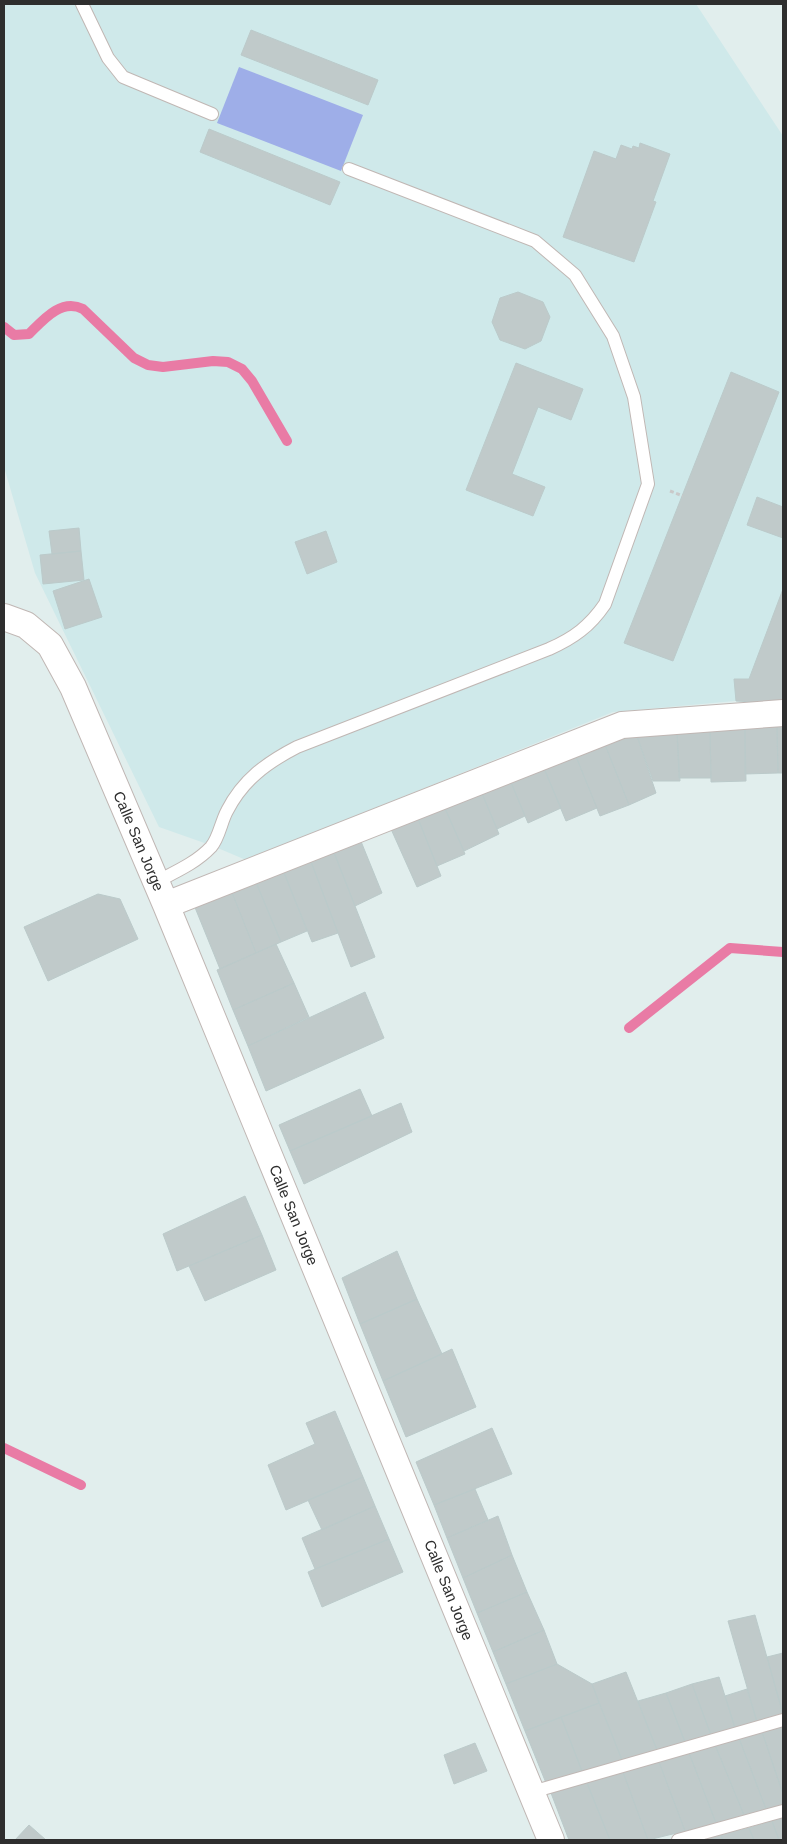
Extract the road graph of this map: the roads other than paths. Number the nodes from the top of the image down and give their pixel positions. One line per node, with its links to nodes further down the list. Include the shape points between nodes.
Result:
1 (82, 4): 2 (lane, via 108,58 123,77)
2 (212, 114)
3 (349, 169): 6 (lane, via 535,241 575,275 613,336 634,397 648,484 605,604 581,632 558,645 274,759 238,792 213,846)
4 (4, 617): 6 (street, Calle San Jorge, via 26,625 50,645 73,686)
5 (783, 714): 6 (street, via 622,725)
6 (161, 893): 8 (street, Calle San Jorge)
7 (783, 1720): 8 (lane)
8 (532, 1792): 10 (street, Calle San Jorge)
9 (783, 1811): 11 (lane)
10 (551, 1840)
11 (678, 1840)

